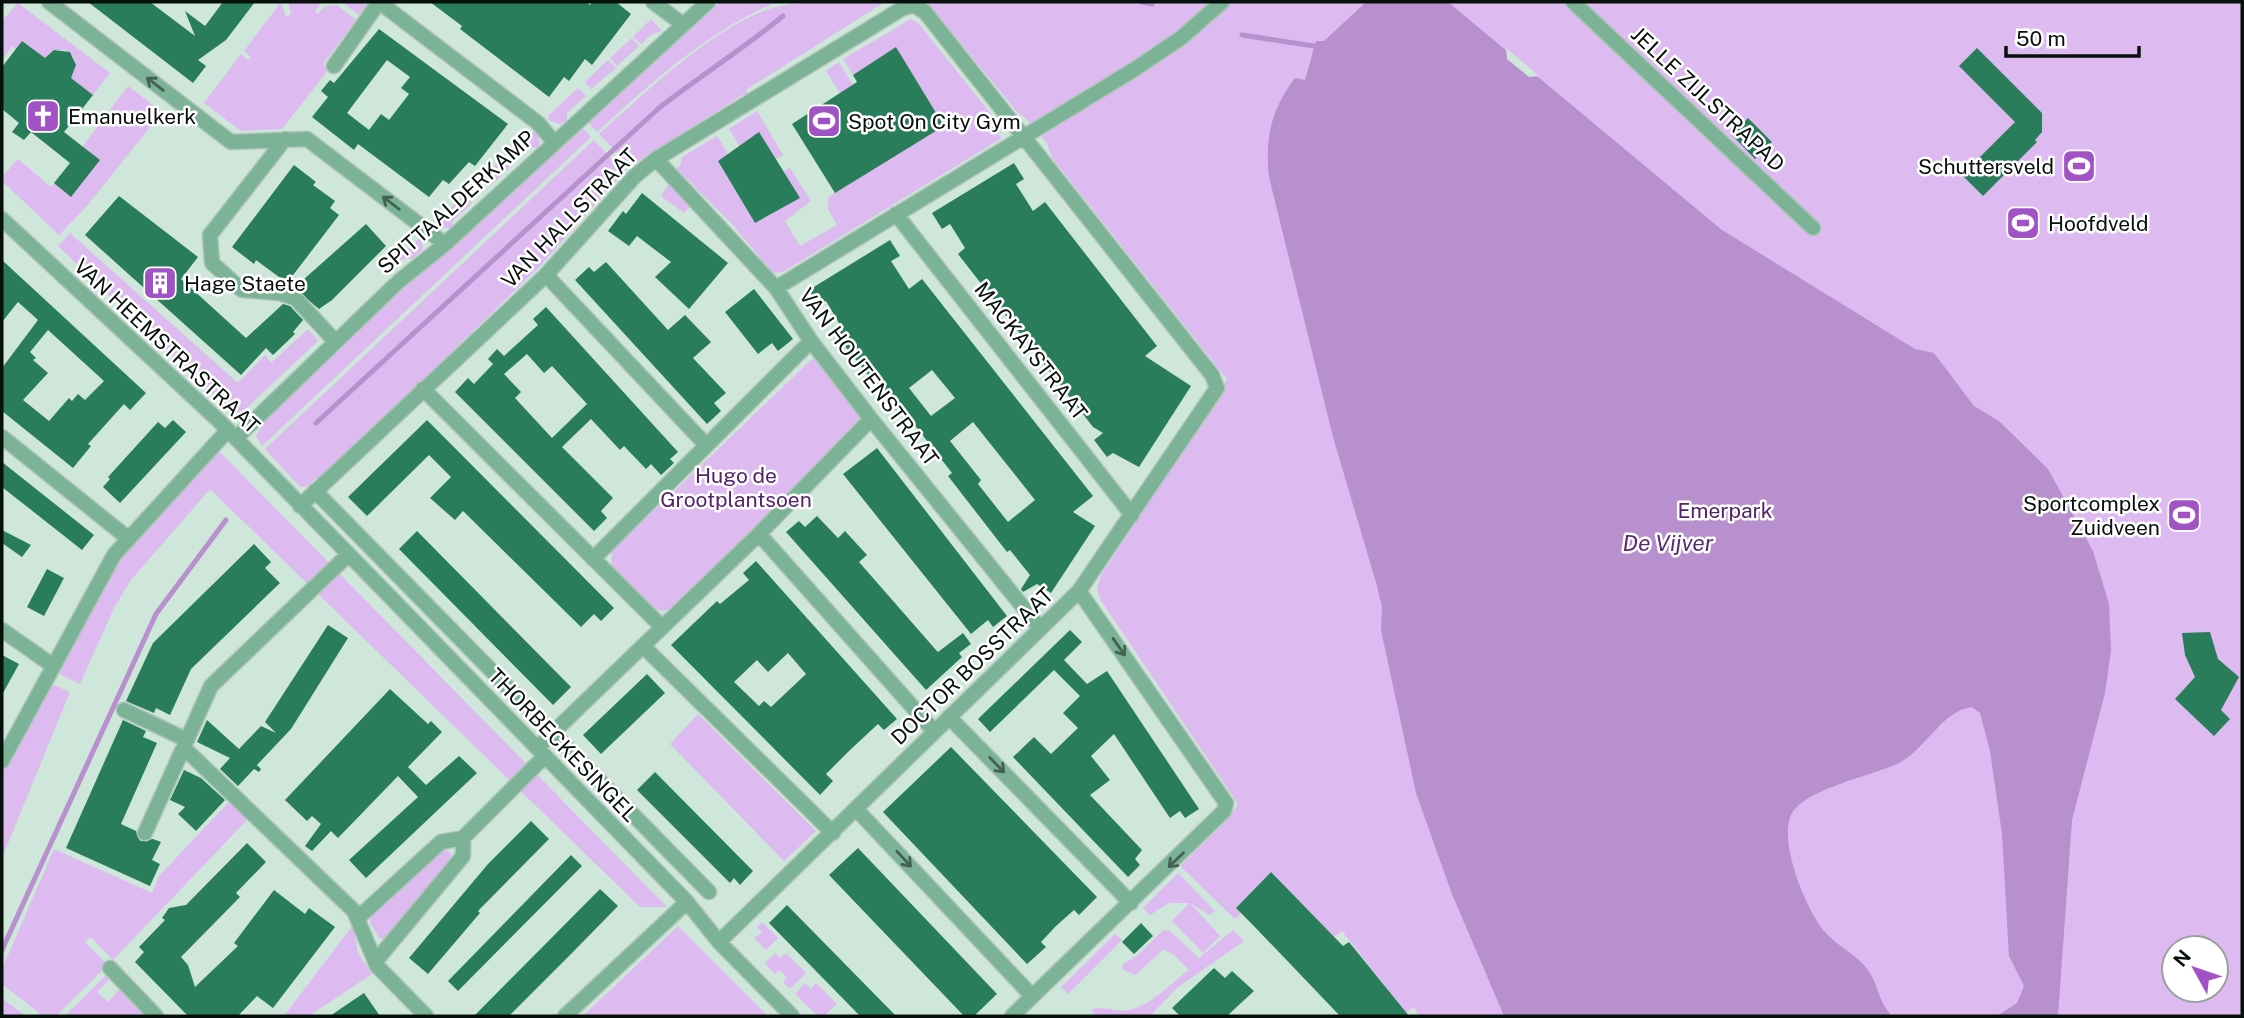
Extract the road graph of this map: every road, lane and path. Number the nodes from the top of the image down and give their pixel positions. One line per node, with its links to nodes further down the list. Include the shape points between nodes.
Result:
1 (49, 2): 10 (street, one-way to 1, via 231,142)
2 (379, 2): 8 (street); 11 (street, via 538,123)
3 (653, 2): 7 (street)
4 (708, 2): 7 (street, SPITTAALDERKAMP)
5 (1222, 2): 9 (street, via 1158,53)
6 (1573, 2): 15 (street, JELLE ZIJLSTRAPAD)
7 (681, 23): 11 (street, SPITTAALDERKAMP)
8 (334, 66)
9 (1023, 136): 12 (street, VAN HALLSTRAAT, via 915,5 903,8); 13 (street); 28 (street, DOCTOR BOSSTRAAT, via 1212,374 1217,388)
10 (285, 139): 16 (street, one-way to 10, via 307,139); 19 (street, via 210,234 212,263 242,290 295,298)
11 (554, 142): 16 (street, SPITTAALDERKAMP)
12 (656, 159): 17 (street, VAN HALLSTRAAT, via 635,176); 18 (street, VAN HOUTENSTRAAT)
13 (896, 214): 18 (street); 28 (street, MACKAYSTRAAT)
14 (4, 227): 23 (street, VAN HEEMSTRASTRAAT)
15 (1813, 228)
16 (445, 244): 19 (street, SPITTAALDERKAMP)
17 (546, 275): 21 (street, VAN HALLSTRAAT); 25 (street)
18 (776, 288): 20 (street, VAN HOUTENSTRAAT)
19 (335, 341): 23 (street, SPITTAALDERKAMP)
20 (811, 341): 22 (street, VAN HOUTENSTRAAT); 25 (street)
21 (423, 389): 26 (street, VAN HALLSTRAAT); 32 (street)
22 (871, 419): 29 (street); 35 (street, VAN HOUTENSTRAAT)
23 (232, 434): 27 (street, VAN HEEMSTRASTRAAT); 30 (street, SPITTAALDERKAMP)
24 (2, 437): 30 (street)
25 (706, 445): 32 (street)
26 (315, 491): 27 (street, VAN HALLSTRAAT); 42 (street, THORBECKESINGEL)
27 (300, 506): 31 (street, THORBECKESINGEL)
28 (1132, 515): 33 (street, DOCTOR BOSSTRAAT)
29 (759, 534): 34 (street); 41 (street)
30 (128, 539): 38 (street, SPITTAALDERKAMP, via 102,573)
31 (348, 555): 43 (street, via 211,686); 44 (street, THORBECKESINGEL)
32 (593, 559): 34 (street)
33 (1079, 591): 35 (street, DOCTOR BOSSTRAAT); 52 (street, one-way to 52, via 1226,803 1224,811)
34 (661, 626): 37 (street)
35 (1040, 628): 40 (street, DOCTOR BOSSTRAAT)
36 (2, 629): 38 (street)
37 (643, 646): 42 (street); 48 (street)
38 (52, 665): 45 (street, SPITTAALDERKAMP)
39 (124, 710): 43 (street)
40 (949, 717): 41 (street, DOCTOR BOSSTRAAT); 52 (street, one-way to 52)
41 (934, 731): 46 (street, DOCTOR BOSSTRAAT)
42 (552, 733): 44 (street); 50 (street, THORBECKESINGEL)
43 (185, 744): 47 (street); 53 (street)
44 (541, 752): 49 (street); 51 (street, THORBECKESINGEL)
45 (2, 761)
46 (857, 810): 48 (street, DOCTOR BOSSTRAAT); 57 (street, one-way to 57)
47 (145, 833)
48 (833, 833): 54 (street, DOCTOR BOSSTRAAT)
49 (463, 838): 53 (street, via 441,842); 55 (street, via 463,856)
50 (709, 892)
51 (687, 902): 54 (street, THORBECKESINGEL); 60 (street)
52 (1131, 903): 57 (street)
53 (359, 917): 55 (street)
54 (719, 942): 61 (street, THORBECKESINGEL)
55 (375, 962): 59 (street)
56 (110, 968): 58 (street)
57 (1032, 996): 62 (street)
58 (156, 1016)
59 (426, 1016)
60 (565, 1016)
61 (792, 1016)
62 (1012, 1016)

